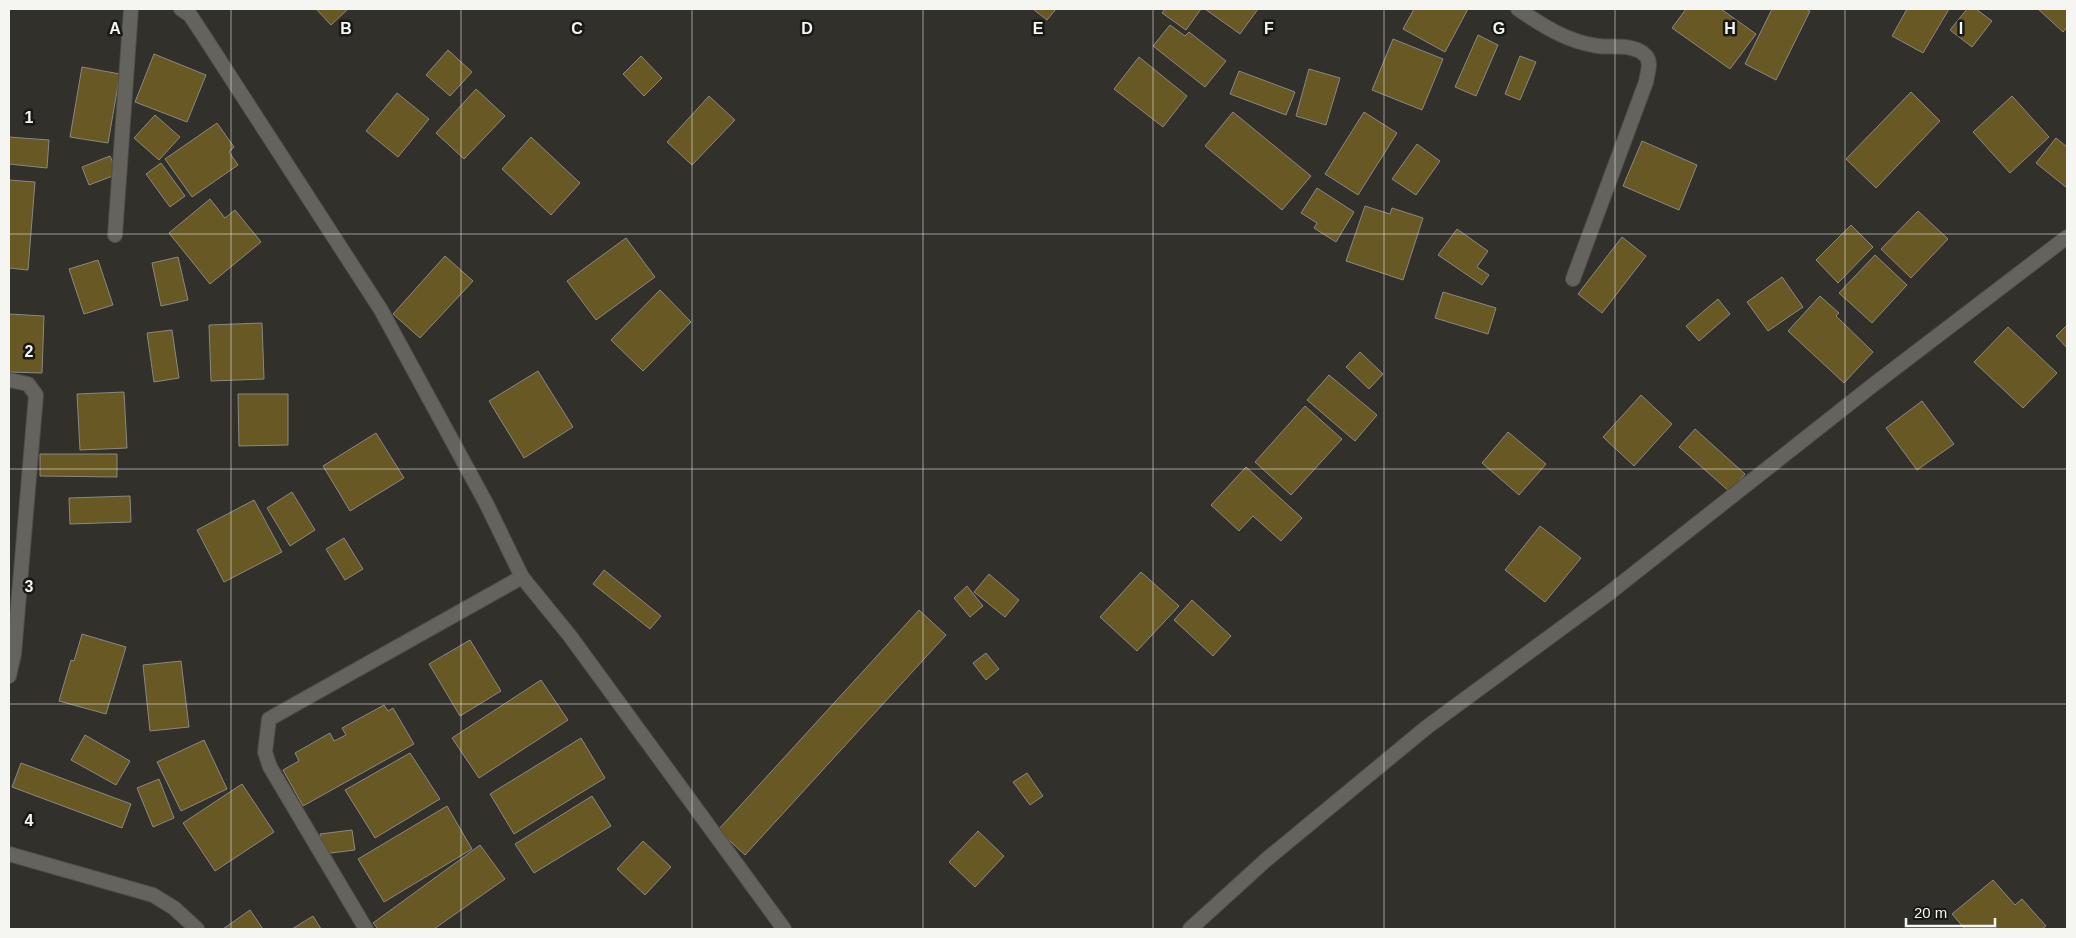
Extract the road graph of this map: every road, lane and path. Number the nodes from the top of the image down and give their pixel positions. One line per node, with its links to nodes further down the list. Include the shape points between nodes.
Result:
1 (131, 9): 4 (street)
2 (181, 9): 8 (street, via 190,15 200,30 381,310 486,502)
3 (1518, 9): 6 (street, via 1571,40 1637,50 1649,62 1646,82)
4 (115, 235)
5 (2067, 237): 14 (street, via 1608,594 1427,728 1267,860)
6 (1573, 279)
7 (9, 380): 9 (street, via 28,384 36,395 14,654)
8 (522, 577): 12 (street, via 269,719 265,752 270,768); 13 (street, via 570,636)
9 (9, 676)
10 (9, 854): 11 (street, via 153,895 174,908)
11 (196, 929)
12 (366, 929)
13 (784, 929)
14 (1190, 929)

